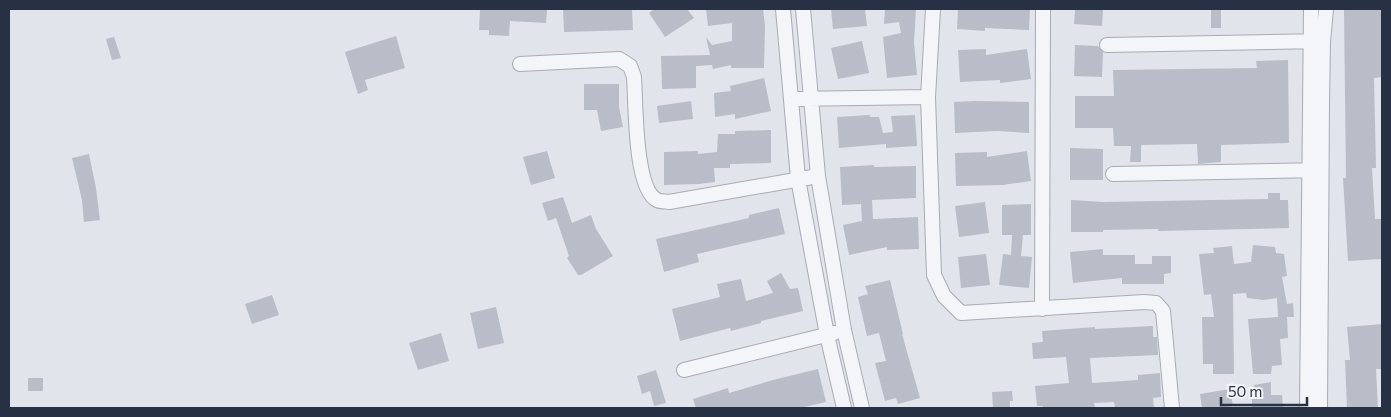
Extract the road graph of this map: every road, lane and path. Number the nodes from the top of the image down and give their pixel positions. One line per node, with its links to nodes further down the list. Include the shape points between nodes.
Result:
1 (783, 9): 11 (street)
2 (803, 9): 12 (street)
3 (933, 9): 10 (street)
4 (1043, 9): 17 (street)
5 (1310, 9): 7 (street)
6 (1326, 9): 7 (street)
7 (1316, 41): 8 (street); 13 (street)
8 (1107, 45)
9 (520, 64): 16 (street, via 619,59 630,66 634,77 640,165 650,194 658,200 669,202)
10 (928, 97): 12 (street); 17 (street, via 934,275 944,296 961,314)
11 (791, 99): 12 (street); 16 (street)
12 (810, 99): 15 (street)
13 (1315, 170): 14 (street); 24 (street); 25 (street)
14 (1113, 174)
15 (818, 176): 16 (street); 18 (street)
16 (798, 179): 19 (street)
17 (1042, 309): 23 (street, via 1156,303 1163,311)
18 (844, 330): 19 (street); 22 (street)
19 (827, 335): 20 (street); 21 (street)
20 (684, 370)
21 (844, 408)
22 (862, 408)
23 (1172, 408)
24 (1307, 408)
25 (1320, 408)

